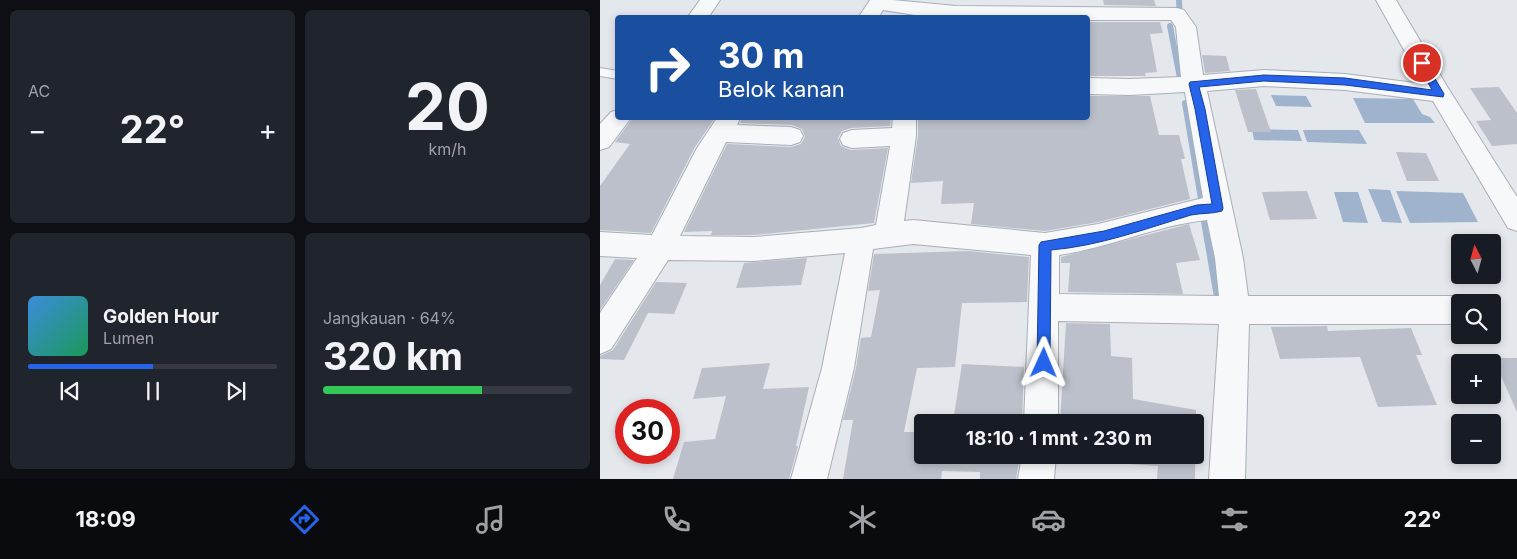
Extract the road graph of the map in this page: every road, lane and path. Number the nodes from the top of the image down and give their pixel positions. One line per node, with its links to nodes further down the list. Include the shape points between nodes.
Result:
1 (710, 0): 6 (street)
2 (1386, 0): 11 (street)
3 (1164, 6): 5 (street, via 1052,15); 9 (street, via 1177,14 1186,27)
4 (876, 7): 5 (street, via 925,12)
5 (1006, 7)
6 (699, 15)
7 (600, 72): 8 (lane)
8 (615, 74)
9 (1193, 84): 10 (street); 11 (street, via 1264,78 1345,82); 18 (street, via 1200,109)
10 (1090, 86)
11 (1440, 94): 19 (street)
12 (617, 120): 17 (street)
13 (724, 125): 15 (street); 24 (street)
14 (904, 127): 16 (street); 20 (street)
15 (791, 136)
16 (852, 139)
17 (600, 141)
18 (1209, 208): 23 (street, via 1104,236); 26 (street, via 1229,258)
19 (1517, 220)
20 (888, 234): 21 (street); 23 (street, via 913,232)
21 (861, 240): 24 (street, via 754,249); 31 (street, via 838,368)
22 (600, 244): 24 (street)
23 (1045, 245): 25 (street)
24 (660, 248): 28 (street)
25 (1045, 307): 26 (street); 29 (street)
26 (1235, 310): 27 (street); 33 (street)
27 (1451, 310)
28 (600, 339)
29 (1041, 414)
30 (1037, 464): 32 (street)
31 (809, 479)
32 (1036, 479)
33 (1228, 479)

